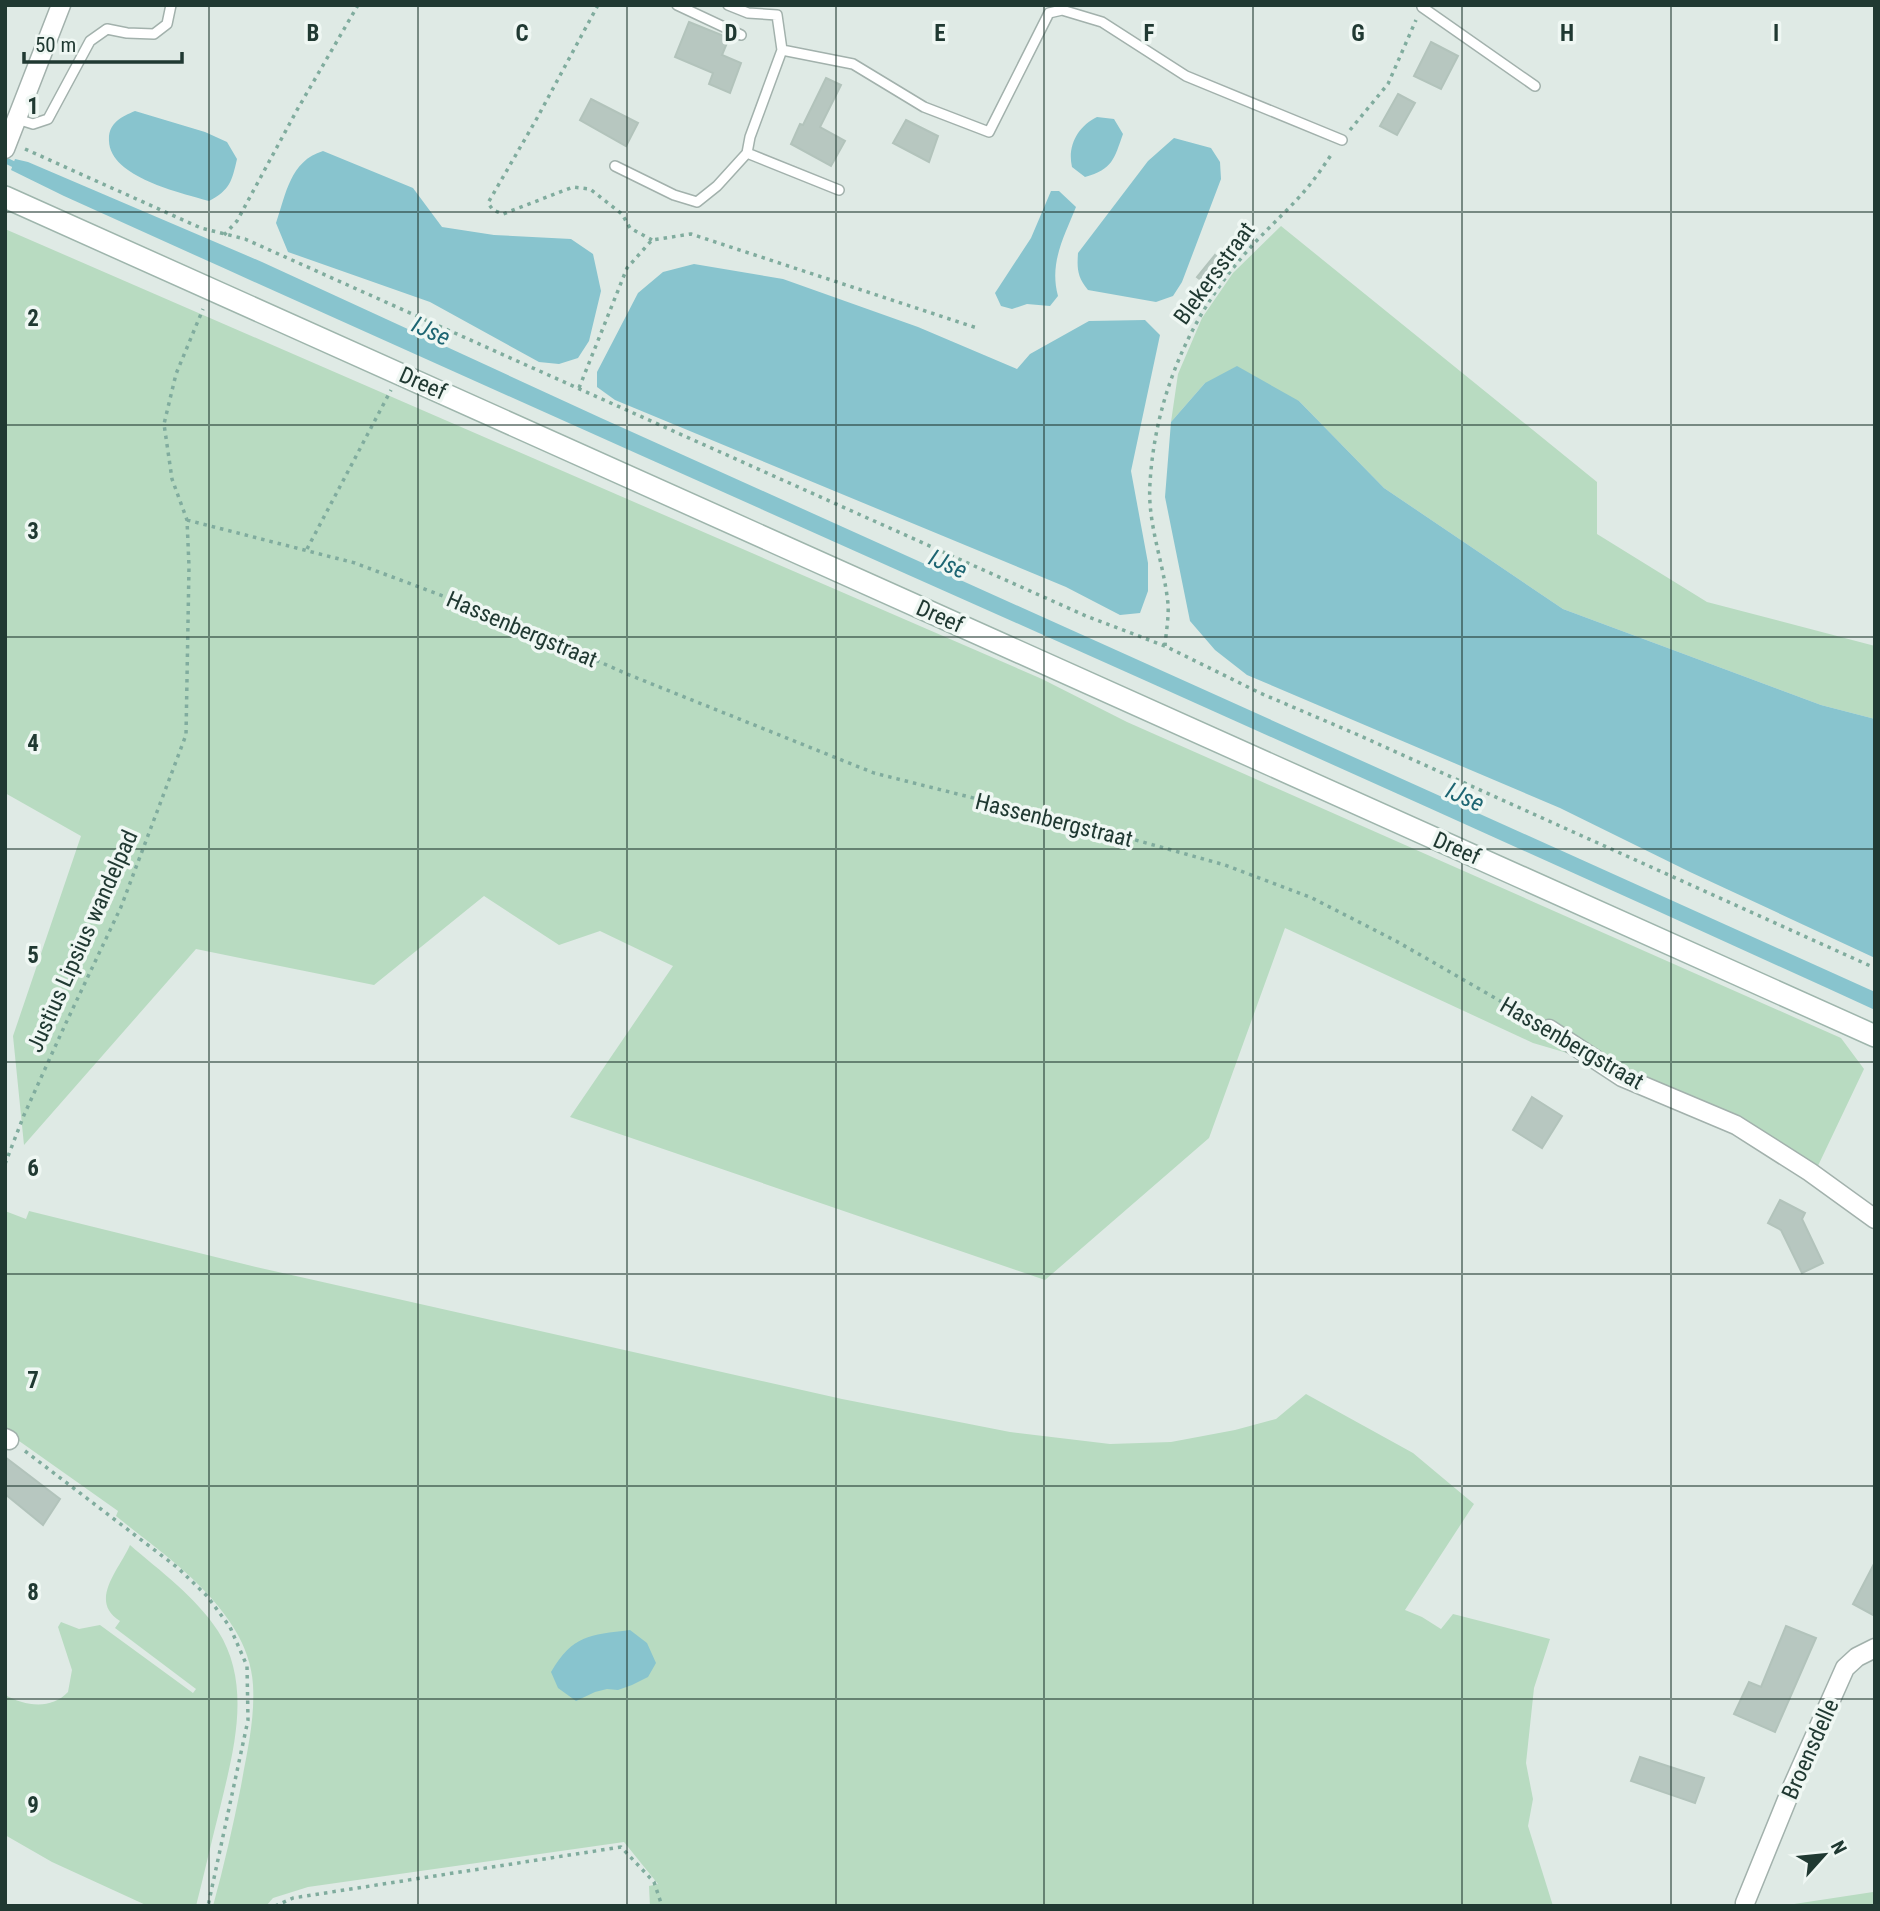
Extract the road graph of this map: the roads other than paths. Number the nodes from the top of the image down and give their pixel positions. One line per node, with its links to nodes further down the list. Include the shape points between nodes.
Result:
1 (61, 5): 11 (street)
2 (171, 5): 11 (lane, via 167,24 154,34 107,29 90,41 48,119 33,124)
3 (677, 5): 8 (lane)
4 (728, 5): 7 (lane, via 748,13)
5 (782, 5): 7 (lane)
6 (1422, 7): 10 (lane)
7 (777, 15): 9 (lane)
8 (741, 35)
9 (782, 50): 12 (lane, via 853,64 924,107 989,132 1049,13 1062,10 1102,22 1186,76); 14 (lane)
10 (1535, 86)
11 (17, 119): 13 (street)
12 (1342, 140)
13 (6, 144)
14 (747, 153): 15 (lane, via 696,202); 16 (lane)
15 (615, 166)
16 (839, 190)
17 (5, 197): 19 (main road, Dreef)
18 (1549, 1029): 20 (street, Hassenbergstraat, via 1622,1077 1737,1125)
19 (1875, 1036)
20 (1875, 1219)
21 (1875, 1648): 22 (street, Broensdelle, via 1845,1668)
22 (1745, 1903)

